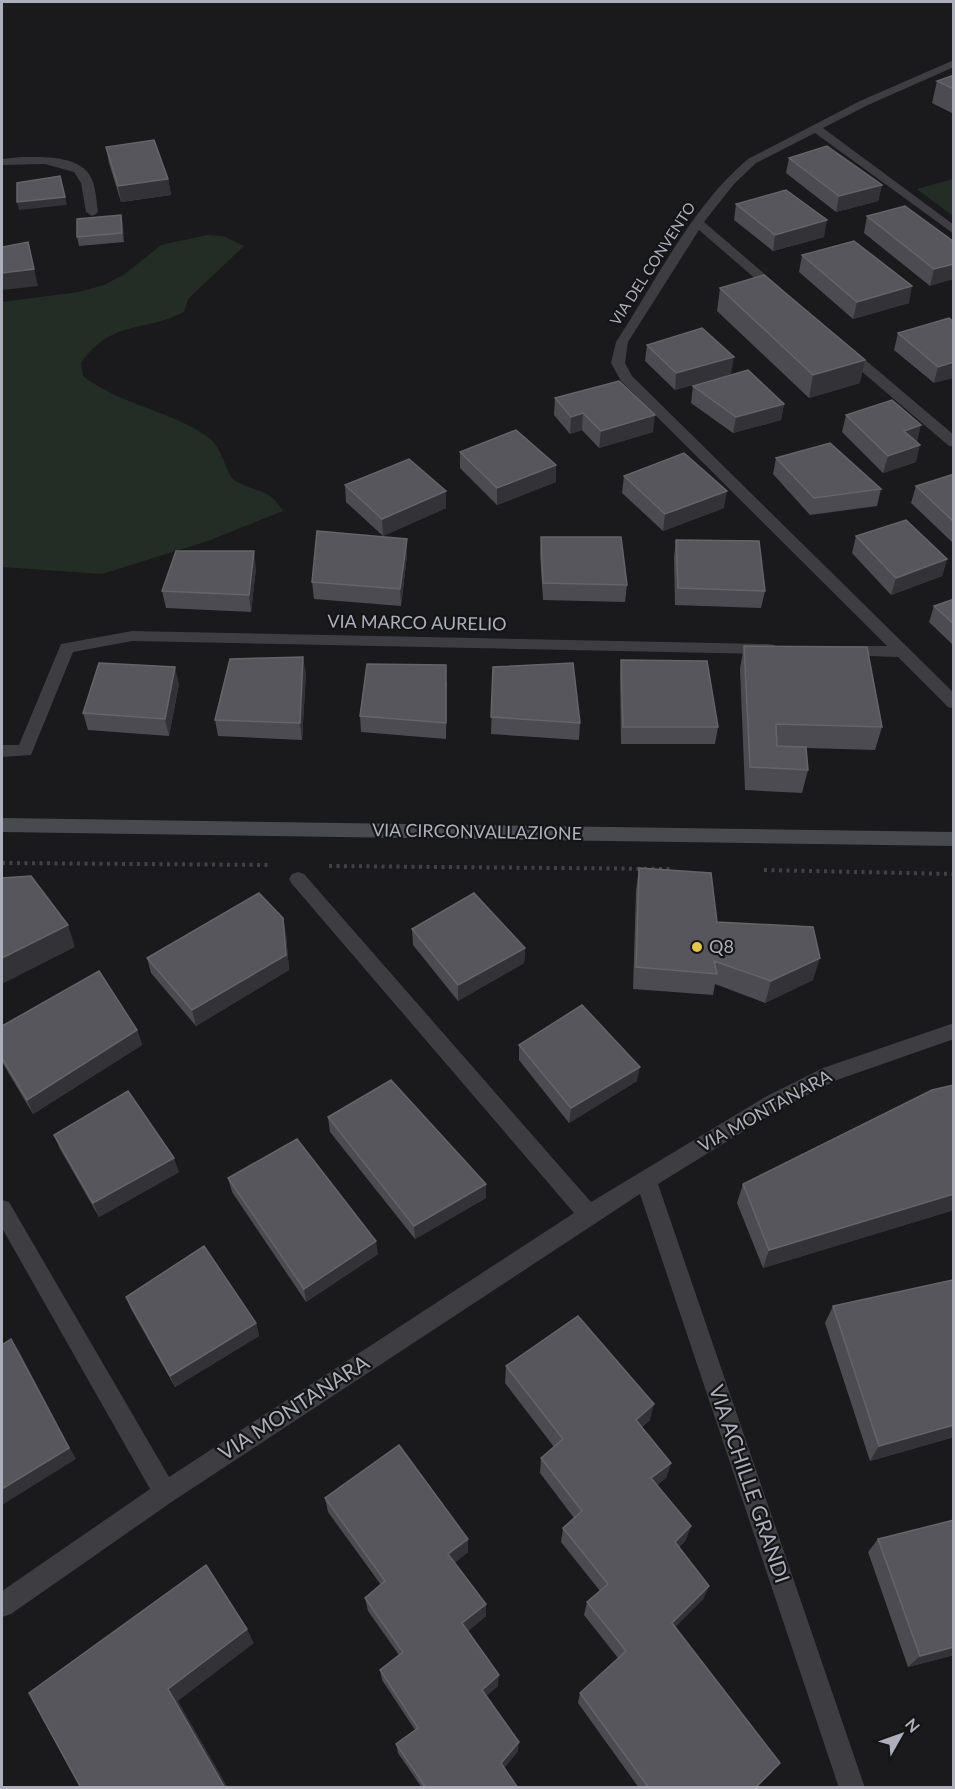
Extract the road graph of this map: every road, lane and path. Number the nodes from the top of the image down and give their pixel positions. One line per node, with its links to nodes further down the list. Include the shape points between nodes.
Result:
1 (954, 63): 2 (street, VIA DEL CONVENTO)
2 (816, 128): 5 (street, VIA DEL CONVENTO, via 741,169); 6 (street)
3 (2, 162): 4 (street, via 61,163 75,168 84,175)
4 (92, 212)
5 (698, 224): 7 (street); 12 (street, VIA DEL CONVENTO, via 622,342 618,363 626,378)
6 (954, 231)
7 (786, 299)
8 (839, 344): 9 (street)
9 (954, 442)
10 (784, 650): 14 (street, VIA MARCO AURELIO, via 132,636 66,648 25,751)
11 (831, 651): 12 (street)
12 (902, 652): 13 (street)
13 (954, 704)
14 (2, 751)
15 (2, 825): 16 (main road, VIA CIRCONVALLAZIONE)
16 (954, 839)
17 (2, 863): 18 (path)
18 (275, 865)
19 (322, 866): 20 (path)
20 (679, 869)
21 (762, 870): 22 (path)
22 (954, 874)
23 (298, 879): 27 (street)
24 (954, 1031): 25 (street, VIA MONTANARA, via 830,1074 765,1107)
25 (646, 1180): 27 (street, VIA MONTANARA); 30 (street, VIA ACHILLE GRANDI)
26 (2, 1209): 28 (street)
27 (589, 1215): 28 (street, VIA MONTANARA)
28 (165, 1493): 29 (street, VIA MONTANARA)
29 (2, 1605)
30 (852, 1788)

